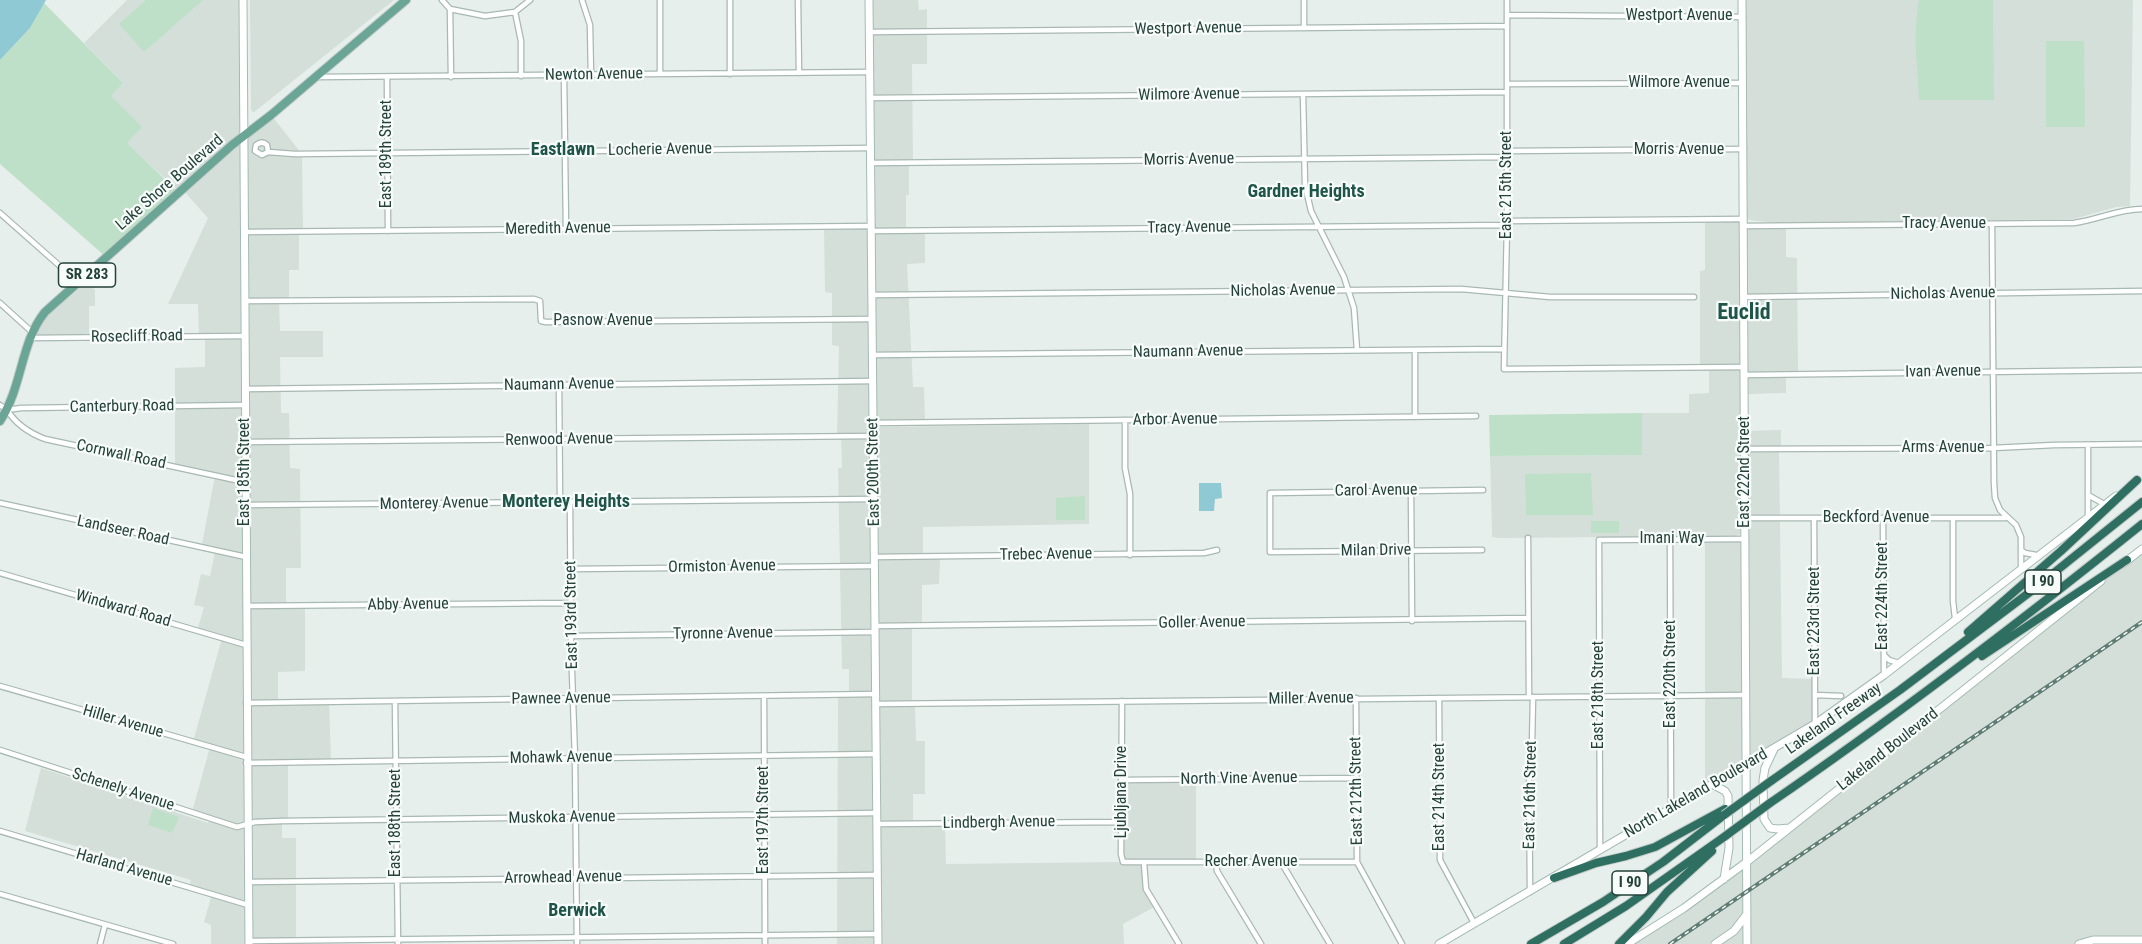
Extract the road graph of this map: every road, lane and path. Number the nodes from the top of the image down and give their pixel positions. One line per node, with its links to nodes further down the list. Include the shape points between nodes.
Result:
1 (243, 0): 35 (street, East 185th Street)
2 (406, 0): 27 (main road, Lake Shore Boulevard / SR 283)
3 (442, 0): 13 (street)
4 (530, 0): 14 (street)
5 (582, 0): 26 (street, via 590,25)
6 (660, 0): 22 (street)
7 (730, 0): 23 (street)
8 (798, 0): 21 (street)
9 (869, 0): 19 (street, East 200th Street)
10 (1304, 0): 18 (street)
11 (1507, 0): 15 (street, East 215th Street)
12 (1742, 0): 16 (street, East 222nd Street)
13 (450, 9): 14 (street, via 485,16); 29 (street)
14 (515, 12): 24 (street, via 521,41)
15 (1507, 15): 16 (street, Westport Avenue); 17 (street, East 215th Street)
16 (1743, 17): 30 (street, East 222nd Street)
17 (1507, 26): 18 (street, Westport Avenue); 31 (street, East 215th Street)
18 (1304, 28): 19 (street, Westport Avenue)
19 (870, 32): 20 (street, East 200th Street)
20 (870, 72): 21 (street, Newton Avenue); 34 (street, East 200th Street)
21 (799, 73): 23 (street, Newton Avenue)
22 (660, 74): 23 (street, Newton Avenue); 26 (street, Newton Avenue)
23 (730, 74)
24 (521, 76): 25 (street, Newton Avenue); 29 (street, Newton Avenue)
25 (564, 76): 26 (street, Newton Avenue); 39 (street)
26 (591, 76)
27 (317, 77): 28 (street, Newton Avenue); 35 (main road, Lake Shore Boulevard / SR 283)
28 (387, 77): 29 (street, Newton Avenue); 40 (street, East 189th Street)
29 (451, 77)
30 (1743, 83): 31 (street, Wilmore Avenue); 37 (street, East 222nd Street)
31 (1507, 84): 32 (street, East 215th Street)
32 (1507, 92): 33 (street, Wilmore Avenue); 41 (street, East 215th Street)
33 (1304, 94): 34 (street, Wilmore Avenue); 42 (street)
34 (870, 98): 36 (street, East 200th Street)
35 (244, 137): 53 (street, East 185th Street); 54 (main road, Lake Shore Boulevard / SR 283)
36 (871, 148): 39 (street, Locherie Avenue); 43 (street, East 200th Street)
37 (1744, 149): 41 (street, Morris Avenue); 46 (street, East 222nd Street)
38 (268, 152): 40 (street, Locherie Avenue)
39 (565, 152): 40 (street, Locherie Avenue); 51 (street)
40 (387, 153): 52 (street, East 189th Street)
41 (1507, 154): 42 (street, Morris Avenue); 47 (street, East 215th Street)
42 (1304, 159): 43 (street, Morris Avenue); 49 (street, via 1308,201)
43 (871, 163): 50 (street, East 200th Street)
44 (2142, 209): 48 (street, Tracy Avenue, via 2114,211 2074,223)
45 (0, 213): 54 (street)
46 (1744, 222): 47 (street, Tracy Avenue); 48 (street, Tracy Avenue); 61 (street, East 222nd Street)
47 (1507, 223): 49 (street, Tracy Avenue); 57 (street, East 215th Street)
48 (1992, 224): 58 (street)
49 (1318, 227): 50 (street, Tracy Avenue); 55 (street)
50 (872, 228): 51 (street, Meredith Avenue); 59 (street, East 200th Street)
51 (566, 229): 52 (street, Meredith Avenue)
52 (388, 231): 53 (street, Meredith Avenue)
53 (244, 232): 62 (street, East 185th Street)
54 (78, 282): 65 (main road, Lake Shore Boulevard / SR 283, via 45,312)
55 (1348, 291): 57 (street, Nicholas Avenue, via 1461,289); 59 (street, Nicholas Avenue); 67 (street, via 1354,308)
56 (2142, 291): 58 (street, Nicholas Avenue)
57 (1505, 293): 60 (street, Nicholas Avenue, via 1550,297); 69 (street, East 215th Street)
58 (1992, 293): 61 (street, Nicholas Avenue); 74 (street)
59 (872, 295): 64 (street, East 200th Street)
60 (1694, 297)
61 (1744, 297): 73 (street, East 222nd Street)
62 (245, 301): 64 (street, Pasnow Avenue, via 534,299 540,301 541,321 546,322); 66 (street, East 185th Street)
63 (0, 303): 65 (street)
64 (872, 319): 70 (street, East 200th Street)
65 (31, 335): 66 (street, Rosecliff Road); 79 (main road, Lake Shore Boulevard / SR 283, via 22,371)
66 (245, 336): 77 (street, East 185th Street)
67 (1357, 350): 68 (street, Naumann Avenue); 70 (street, Naumann Avenue)
68 (1414, 350): 69 (street, Naumann Avenue); 81 (street)
69 (1504, 350): 71 (street, East 215th Street)
70 (873, 355): 75 (street, East 200th Street)
71 (1504, 369): 73 (street, Ivan Avenue)
72 (2142, 370): 74 (street, Ivan Avenue)
73 (1744, 371): 74 (street, Ivan Avenue); 90 (street, East 222nd Street)
74 (1993, 372): 91 (street)
75 (873, 381): 76 (street, Naumann Avenue); 84 (street, East 200th Street)
76 (559, 385): 77 (street, Naumann Avenue); 86 (street)
77 (245, 390): 78 (street, East 185th Street)
78 (245, 405): 79 (street, Canterbury Road); 87 (street, East 185th Street)
79 (4, 408): 83 (main road, Lake Shore Boulevard / SR 283); 93 (street, Cornwall Road, via 14,420 45,439)
80 (1476, 416): 81 (street, Arbor Avenue)
81 (1414, 417): 82 (street, Arbor Avenue)
82 (1125, 420): 84 (street, Arbor Avenue); 121 (street)
83 (0, 421)
84 (873, 423): 85 (street, East 200th Street)
85 (873, 436): 86 (street, Renwood Avenue); 97 (street, East 200th Street)
86 (560, 440): 87 (street, Renwood Avenue); 98 (street)
87 (245, 442): 93 (street, East 185th Street)
88 (2142, 444): 89 (street, Arms Avenue)
89 (2088, 445): 91 (street, Arms Avenue); 96 (street)
90 (1745, 448): 91 (street, Arms Avenue); 105 (street, East 222nd Street)
91 (1993, 448): 109 (street, via 1995,498)
92 (2140, 478): 102 (street, North Lakeland Boulevard); 138 (highway)
93 (245, 482): 103 (street, East 185th Street)
94 (1483, 490): 95 (street, Carol Avenue)
95 (1411, 491): 117 (street); 120 (street, Carol Avenue, via 1270,492)
96 (2088, 495): 102 (street); 104 (street)
97 (874, 499): 99 (street, Monterey Avenue); 125 (street, East 200th Street)
98 (560, 502): 99 (street, Monterey Avenue); 103 (street, Monterey Avenue)
99 (570, 502): 127 (street, East 193rd Street)
100 (2142, 502): 138 (highway, Lakeland Freeway / I 90)
101 (0, 503): 123 (street, Landseer Road)
102 (2104, 504): 104 (street, North Lakeland Boulevard)
103 (245, 506): 123 (street, East 185th Street)
104 (2088, 515): 122 (street, North Lakeland Boulevard)
105 (1745, 518): 106 (street, Beckford Avenue); 113 (street, East 222nd Street)
106 (1814, 518): 107 (street, Beckford Avenue); 145 (street, East 223rd Street)
107 (1883, 518): 108 (street, Beckford Avenue); 137 (street, East 224th Street)
108 (1953, 518): 109 (street, Beckford Avenue); 132 (street)
109 (2007, 518): 119 (street, via 2016,525 2021,537)
110 (2142, 524): 141 (highway, Lakeland Freeway / I 90)
111 (1528, 538): 131 (street, East 216th Street)
112 (1670, 539): 113 (street, Imani Way); 114 (street, Imani Way); 147 (street, East 220th Street)
113 (1745, 539): 144 (street, East 222nd Street)
114 (1599, 540): 149 (street, East 218th Street)
115 (2142, 549): 124 (street, Lakeland Boulevard)
116 (1217, 550): 121 (street, Trebec Avenue)
117 (1412, 550): 118 (street, Milan Drive); 120 (street, Milan Drive); 133 (street)
118 (1482, 550)
119 (2020, 550): 122 (street); 126 (street)
120 (1270, 552)
121 (1130, 555): 125 (street, Trebec Avenue)
122 (2036, 555): 126 (street, North Lakeland Boulevard)
123 (246, 557): 130 (street, East 185th Street)
124 (2127, 560): 141 (highway); 179 (street, Lakeland Boulevard)
125 (875, 561): 127 (street, Ormiston Avenue); 134 (street, East 200th Street)
126 (2020, 568): 132 (street, North Lakeland Boulevard)
127 (570, 569): 129 (street, East 193rd Street)
128 (0, 573): 136 (street, Windward Road)
129 (570, 603): 130 (street, Abby Avenue); 135 (street, East 193rd Street)
130 (246, 606): 136 (street, East 185th Street)
131 (1528, 618): 133 (street, Goller Avenue); 152 (street, East 216th Street)
132 (1955, 618): 139 (street, North Lakeland Boulevard)
133 (1412, 621): 134 (street, Goller Avenue)
134 (875, 629): 135 (street, Tyronne Avenue); 143 (street, East 200th Street)
135 (571, 636): 153 (street, East 193rd Street)
136 (246, 645): 155 (street, East 185th Street)
137 (1884, 656): 139 (street); 140 (street, East 224th Street)
138 (1942, 658): 171 (highway, Lakeland Freeway / I 90, bridge)
139 (1899, 663): 140 (street, North Lakeland Boulevard)
140 (1884, 675): 158 (street, North Lakeland Boulevard)
141 (1946, 678): 181 (highway, Lakeland Freeway / I 90, bridge)
142 (0, 686): 164 (street, Hiller Avenue)
143 (876, 694): 146 (street, Pawnee Avenue); 157 (street, East 200th Street)
144 (1746, 695): 147 (street, Miller Avenue); 166 (street, East 222nd Street)
145 (1815, 695): 148 (street); 158 (street, East 223rd Street)
146 (764, 696): 153 (street, Pawnee Avenue); 162 (street, East 197th Street)
147 (1671, 696): 149 (street, Miller Avenue); 170 (street, East 220th Street)
148 (1841, 696)
149 (1599, 697): 152 (street, Miller Avenue); 182 (street, East 218th Street)
150 (1356, 698): 151 (street, Miller Avenue); 156 (street, Miller Avenue); 167 (street, East 212th Street)
151 (1439, 698): 152 (street, Miller Avenue); 199 (street, East 214th Street, via 1440,860)
152 (1531, 698): 195 (street, East 216th Street)
153 (574, 699): 154 (street, Pawnee Avenue); 163 (street, East 193rd Street)
154 (395, 701): 155 (street, Pawnee Avenue); 165 (street, East 188th Street)
155 (246, 702): 164 (street, East 185th Street)
156 (1122, 702): 157 (street, Miller Avenue); 168 (street, Ljubljana Drive)
157 (876, 704): 161 (street, East 200th Street)
158 (1815, 724): 159 (street, North Lakeland Boulevard)
159 (1774, 749): 166 (street, North Lakeland Boulevard); 179 (street, via 1764,774 1764,819 1774,829)
160 (0, 750): 177 (street, Schenely Avenue, via 237,827)
161 (876, 754): 162 (street, Mohawk Avenue); 172 (street, East 200th Street)
162 (764, 755): 163 (street, Mohawk Avenue); 173 (street, East 197th Street)
163 (575, 758): 165 (street, Mohawk Avenue); 174 (street, East 193rd Street)
164 (246, 760): 165 (street, Mohawk Avenue); 177 (street, East 185th Street)
165 (395, 761): 175 (street, East 188th Street)
166 (1746, 763): 169 (street, North Lakeland Boulevard); 183 (street, East 222nd Street)
167 (1356, 778): 168 (street, North Vine Avenue); 186 (street, East 212th Street)
168 (1121, 780): 176 (street, Ljubljana Drive)
169 (1712, 784): 170 (street, North Lakeland Boulevard); 192 (street, via 1728,796 1729,848)
170 (1671, 809): 182 (street, North Lakeland Boulevard)
171 (1724, 812): 191 (highway, via 1655,847); 216 (highway, I 90, via 1663,862)
172 (877, 813): 173 (street, Muskoka Avenue); 178 (street, East 200th Street)
173 (764, 814): 174 (street, Muskoka Avenue); 189 (street, East 197th Street)
174 (576, 817): 175 (street, Muskoka Avenue); 190 (street, East 193rd Street)
175 (396, 820): 177 (street, Muskoka Avenue); 193 (street, East 188th Street)
176 (1121, 822): 178 (street, Lindbergh Avenue); 187 (street, Ljubljana Drive, via 1123,862)
177 (247, 824): 194 (street, East 185th Street)
178 (877, 824): 188 (street, East 200th Street)
179 (1790, 827): 183 (street, Lakeland Boulevard)
180 (0, 831): 197 (street, Harland Avenue)
181 (1724, 837): 217 (highway, Lakeland Freeway / I 90); 218 (highway)
182 (1600, 849): 191 (street, North Lakeland Boulevard)
183 (1748, 861): 192 (street, Lakeland Boulevard); 198 (street, East 222nd Street)
184 (1216, 862): 185 (street, Recher Avenue); 187 (street, Recher Avenue); 212 (street, via 1217,871)
185 (1281, 862): 186 (street, Recher Avenue); 213 (street)
186 (1357, 862): 214 (street, East 212th Street)
187 (1144, 863): 211 (street, via 1146,889)
188 (878, 875): 189 (street, Arrowhead Avenue); 201 (street, East 200th Street)
189 (765, 876): 190 (street, Arrowhead Avenue); 202 (street, East 197th Street)
190 (577, 878): 193 (street, Arrowhead Avenue); 204 (street, East 193rd Street)
191 (1554, 878): 195 (street, North Lakeland Boulevard)
192 (1724, 879): 219 (street, Lakeland Boulevard)
193 (396, 881): 194 (street, Arrowhead Avenue); 205 (street, East 188th Street)
194 (248, 882): 197 (street, East 185th Street)
195 (1530, 892): 199 (street, North Lakeland Boulevard)
196 (0, 894): 200 (street)
197 (248, 904): 206 (street, East 185th Street)
198 (1747, 914): 220 (street, via 1734,931); 221 (street, East 222nd Street)
199 (1474, 923): 215 (street, North Lakeland Boulevard)
200 (105, 925): 207 (street); 208 (street)
201 (878, 934): 202 (street); 210 (street, East 200th Street)
202 (765, 936): 204 (street); 209 (street, East 197th Street)
203 (2142, 940): 222 (street, via 2093,940)
204 (577, 941): 205 (street)
205 (398, 942): 206 (street)
206 (249, 943)
207 (100, 944)
208 (173, 944)
209 (765, 944)
210 (878, 944)
211 (1179, 944)
212 (1261, 944)
213 (1330, 944)
214 (1402, 944)
215 (1439, 944)
216 (1531, 944)
217 (1564, 944)
218 (1619, 944)
219 (1627, 944)
220 (1715, 944)
221 (1747, 944)
222 (2079, 944)

